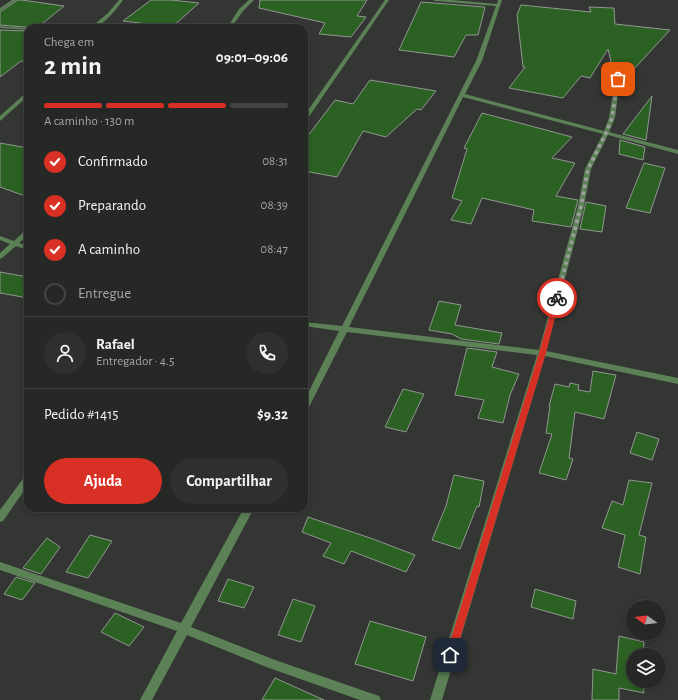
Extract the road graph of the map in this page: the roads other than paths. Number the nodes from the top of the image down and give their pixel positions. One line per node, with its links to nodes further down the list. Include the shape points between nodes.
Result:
1 (15, 0): 7 (street)
2 (121, 0): 8 (street, via 110,14)
3 (252, 0): 9 (street)
4 (387, 0): 15 (street)
5 (435, 0): 6 (street)
6 (499, 3): 13 (street, via 480,61)
7 (0, 10)
8 (97, 24)
9 (232, 24)
10 (0, 27): 11 (street)
11 (24, 29)
12 (620, 66): 17 (street, via 612,118)
13 (462, 95): 17 (street); 25 (street)
14 (24, 97): 16 (street)
15 (308, 114)
16 (0, 119)
17 (606, 133): 18 (street); 26 (street, via 588,169 581,206)
18 (678, 152)
19 (24, 235): 21 (street)
20 (0, 238): 21 (street)
21 (15, 243): 22 (street); 23 (street)
22 (24, 246)
23 (0, 257)
24 (308, 324): 25 (street)
25 (345, 328): 26 (street); 28 (street)
26 (542, 353): 27 (street); 36 (street)
27 (678, 381)
28 (308, 401)
29 (24, 484): 31 (street)
30 (247, 512): 33 (street)
31 (0, 518)
32 (0, 566): 33 (street)
33 (184, 629): 34 (street); 35 (street)
34 (146, 700)
35 (375, 700)
36 (436, 700)

